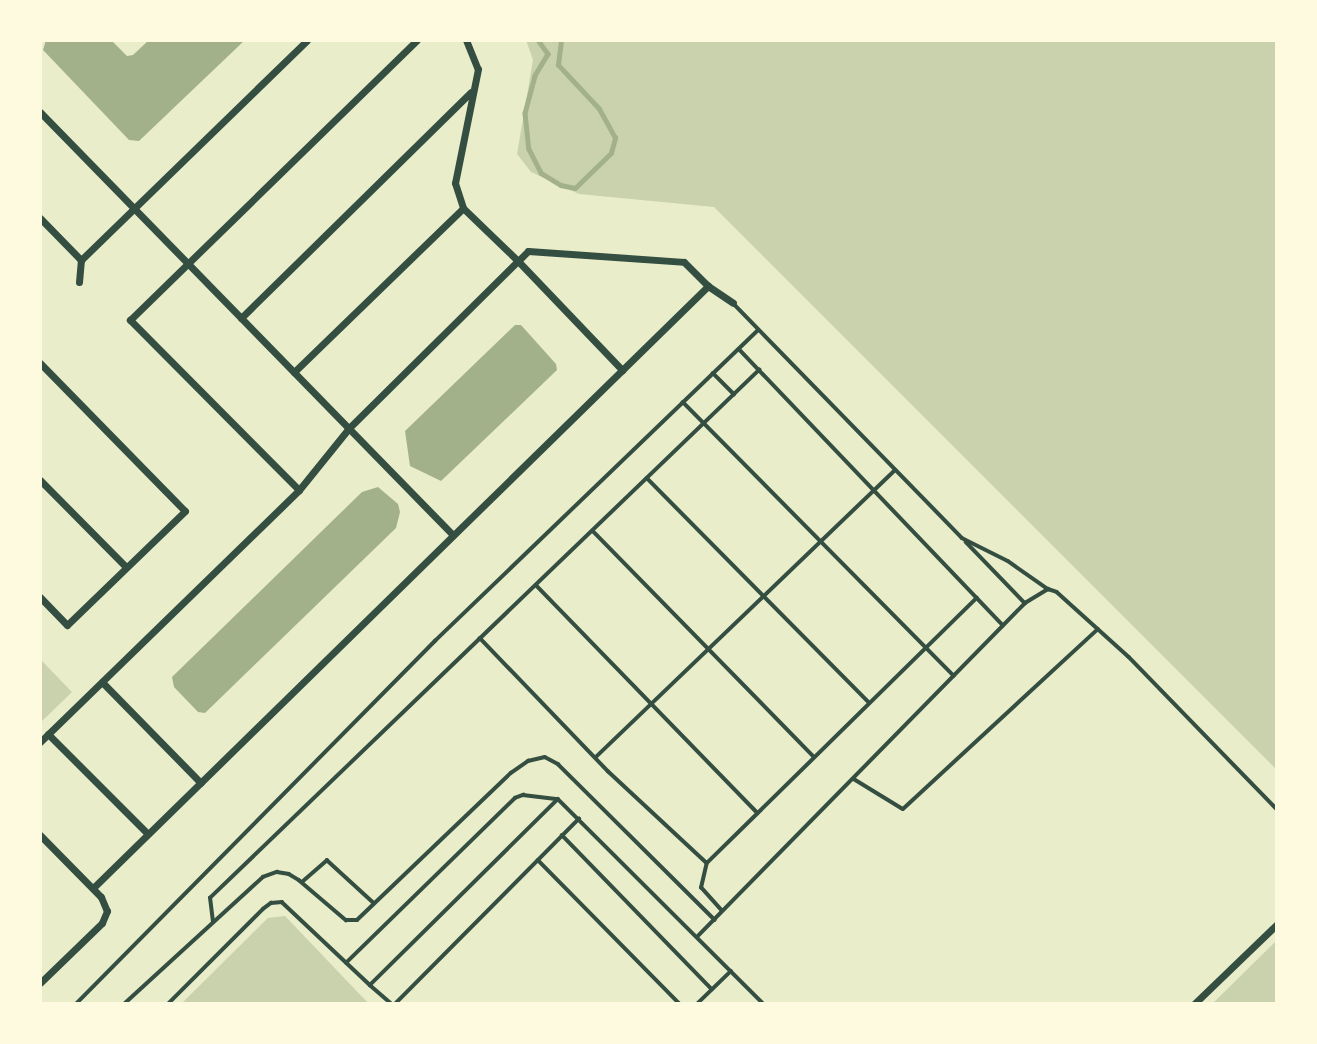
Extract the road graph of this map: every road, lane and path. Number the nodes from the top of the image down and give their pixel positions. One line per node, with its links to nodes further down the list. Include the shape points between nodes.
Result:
1 (307, 40): 6 (street)
2 (417, 40): 11 (street)
3 (467, 40): 4 (street, via 478,69)
4 (472, 92): 7 (street, via 455,183); 15 (street)
5 (40, 112): 6 (street)
6 (134, 208): 9 (street); 11 (street)
7 (463, 208): 10 (street); 21 (street)
8 (40, 218): 9 (street)
9 (81, 260): 12 (street)
10 (518, 261): 13 (street, via 528,251 684,262); 19 (street); 26 (street)
11 (188, 263): 15 (street); 31 (street, via 130,320)
12 (79, 282)
13 (708, 286): 14 (street); 19 (street)
14 (733, 303): 16 (lane)
15 (241, 318): 21 (street)
16 (758, 330): 17 (lane); 27 (lane)
17 (739, 349): 20 (lane); 22 (lane)
18 (40, 363): 36 (street, via 185,511)
19 (622, 370): 33 (street)
20 (759, 370): 23 (lane); 30 (lane)
21 (294, 372): 26 (street)
22 (713, 373): 23 (lane); 24 (lane)
23 (734, 394): 25 (lane)
24 (683, 402): 25 (lane); 80 (lane, via 435,641)
25 (704, 423): 28 (lane); 35 (lane)
26 (349, 428): 31 (street); 33 (street)
27 (895, 470): 30 (lane); 34 (lane)
28 (647, 478): 32 (lane); 39 (lane)
29 (40, 480): 36 (street)
30 (873, 489): 35 (lane); 41 (lane)
31 (299, 490): 49 (street)
32 (593, 530): 37 (lane); 47 (lane)
33 (453, 535): 57 (street)
34 (962, 538): 38 (lane, via 1009,561); 42 (lane)
35 (819, 540): 39 (lane); 46 (lane)
36 (126, 567): 40 (street, via 67,625)
37 (536, 585): 45 (lane); 51 (lane)
38 (1048, 589): 42 (lane); 44 (lane)
39 (762, 595): 47 (lane); 50 (lane)
40 (40, 597)
41 (977, 598): 43 (lane); 46 (lane)
42 (1025, 603): 43 (lane)
43 (1003, 625): 48 (lane)
44 (1098, 629): 56 (lane, via 903,809); 59 (lane)
45 (480, 639): 54 (lane); 72 (lane, via 211,898)
46 (925, 647): 48 (lane); 50 (lane)
47 (708, 648): 51 (lane); 55 (lane)
48 (954, 676): 56 (lane)
49 (102, 682): 52 (street); 57 (street)
50 (869, 702): 55 (lane)
51 (651, 703): 54 (lane); 60 (lane)
52 (48, 734): 53 (street); 62 (street)
53 (40, 742)
54 (596, 757): 66 (lane)
55 (814, 757): 60 (lane)
56 (854, 779): 70 (lane)
57 (201, 783): 62 (street)
58 (558, 799): 61 (lane); 75 (lane, via 523,795 515,799); 78 (lane)
59 (1277, 809)
60 (758, 813): 66 (lane)
61 (579, 819): 64 (lane); 74 (lane)
62 (148, 834): 68 (street)
63 (40, 835): 68 (street)
64 (562, 835): 65 (lane); 79 (lane)
65 (538, 860): 83 (lane); 84 (lane)
66 (707, 863): 70 (lane, via 701,888)
67 (302, 882): 69 (lane, via 352,922); 69 (lane, via 327,860); 72 (lane, via 277,872 263,877)
68 (93, 888): 77 (street, via 105,904 105,918)
69 (374, 904): 71 (lane, via 512,773 528,761 545,757 558,764)
70 (723, 912): 71 (lane)
71 (715, 920): 74 (lane)
72 (213, 922): 81 (lane)
73 (1277, 924): 87 (street)
74 (697, 937): 76 (lane)
75 (346, 963): 78 (lane); 82 (lane, via 282,902 271,903)
76 (731, 971): 79 (lane); 86 (lane)
77 (40, 983)
78 (370, 985): 83 (lane)
79 (712, 989): 85 (lane)
80 (76, 1004)
81 (124, 1004)
82 (168, 1004)
83 (393, 1004)
84 (680, 1004)
85 (697, 1004)
86 (764, 1004)
87 (1194, 1004)

